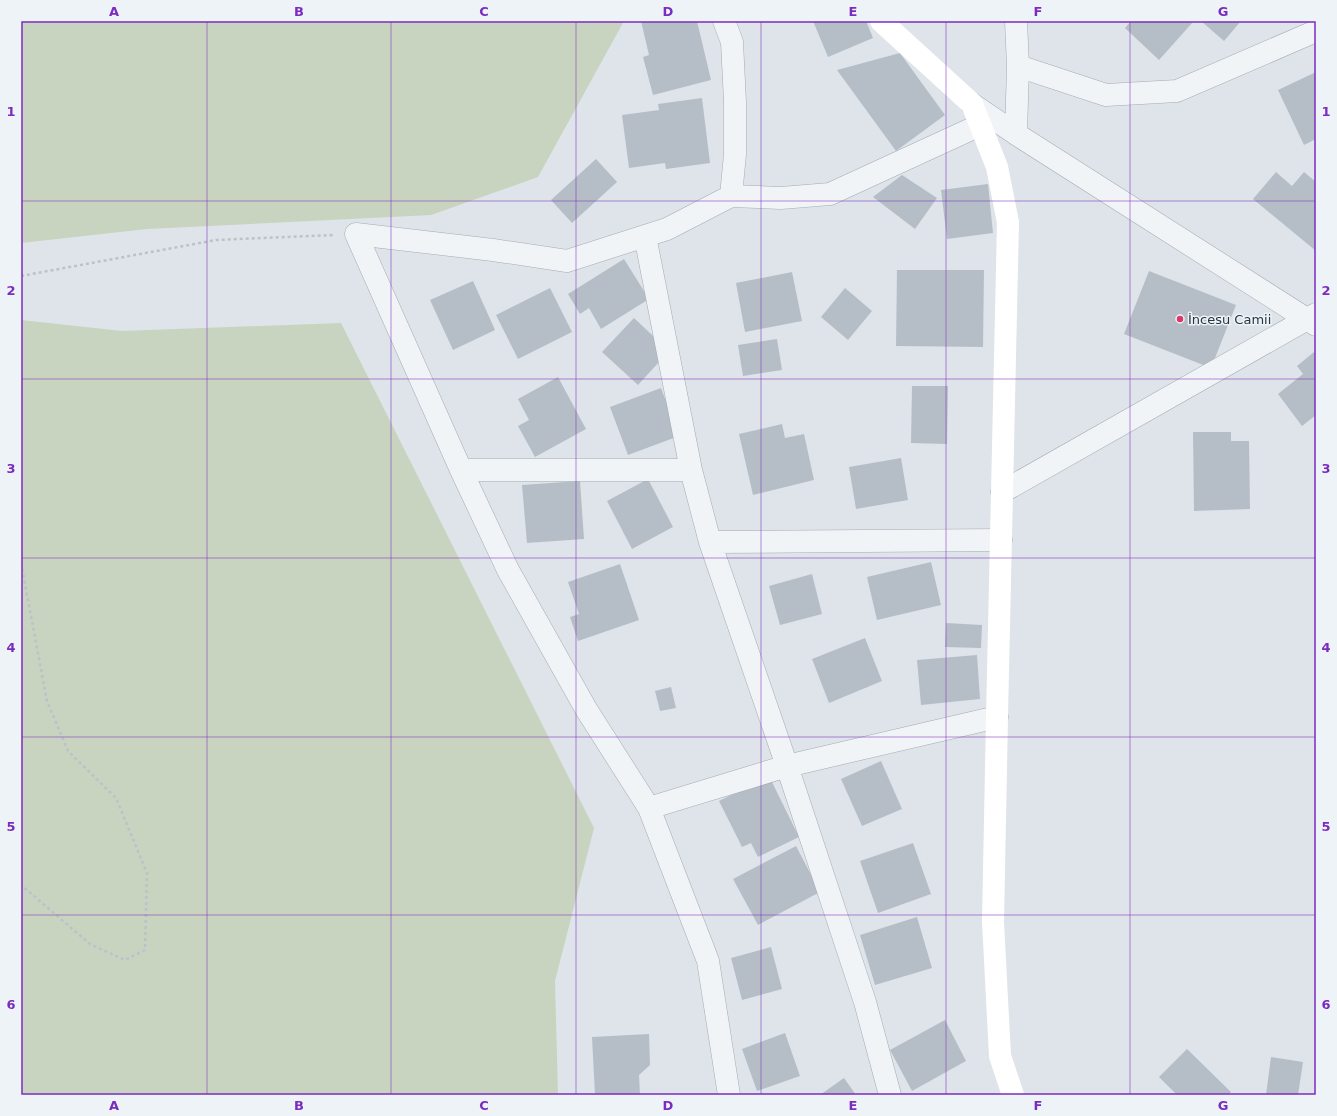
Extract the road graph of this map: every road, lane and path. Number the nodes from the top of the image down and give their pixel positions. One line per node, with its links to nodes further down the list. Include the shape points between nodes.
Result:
1 (724, 21): 9 (street, via 732,42 735,102 735,154)
2 (881, 21): 6 (street)
3 (1016, 21): 5 (street)
4 (1316, 31): 5 (street, via 1177,91 1106,95)
5 (1018, 66): 8 (street)
6 (972, 104): 7 (street); 8 (street)
7 (980, 125): 9 (street, via 830,194 781,198); 16 (street, via 997,167 1008,222)
8 (1016, 134): 13 (street)
9 (731, 196): 11 (street, via 667,229)
10 (356, 234): 11 (street, via 567,260); 12 (path, via 216,240); 14 (street)
11 (645, 236): 15 (street)
12 (21, 276)
13 (1313, 319): 16 (street)
14 (461, 470): 15 (street); 22 (street, via 508,570 582,702)
15 (691, 470): 18 (street)
16 (1002, 492): 17 (street)
17 (1001, 540): 18 (street); 20 (street)
18 (710, 542): 21 (street)
19 (21, 563): 23 (path, via 47,701 68,751 116,798 147,873 145,950 126,960 90,944)
20 (997, 717): 21 (street); 26 (street, via 993,922 1000,1056)
21 (787, 766): 22 (street); 25 (street, via 865,1002)
22 (649, 808): 24 (street, via 708,960)
23 (21, 885)
24 (729, 1095)
25 (890, 1095)
26 (1013, 1095)

